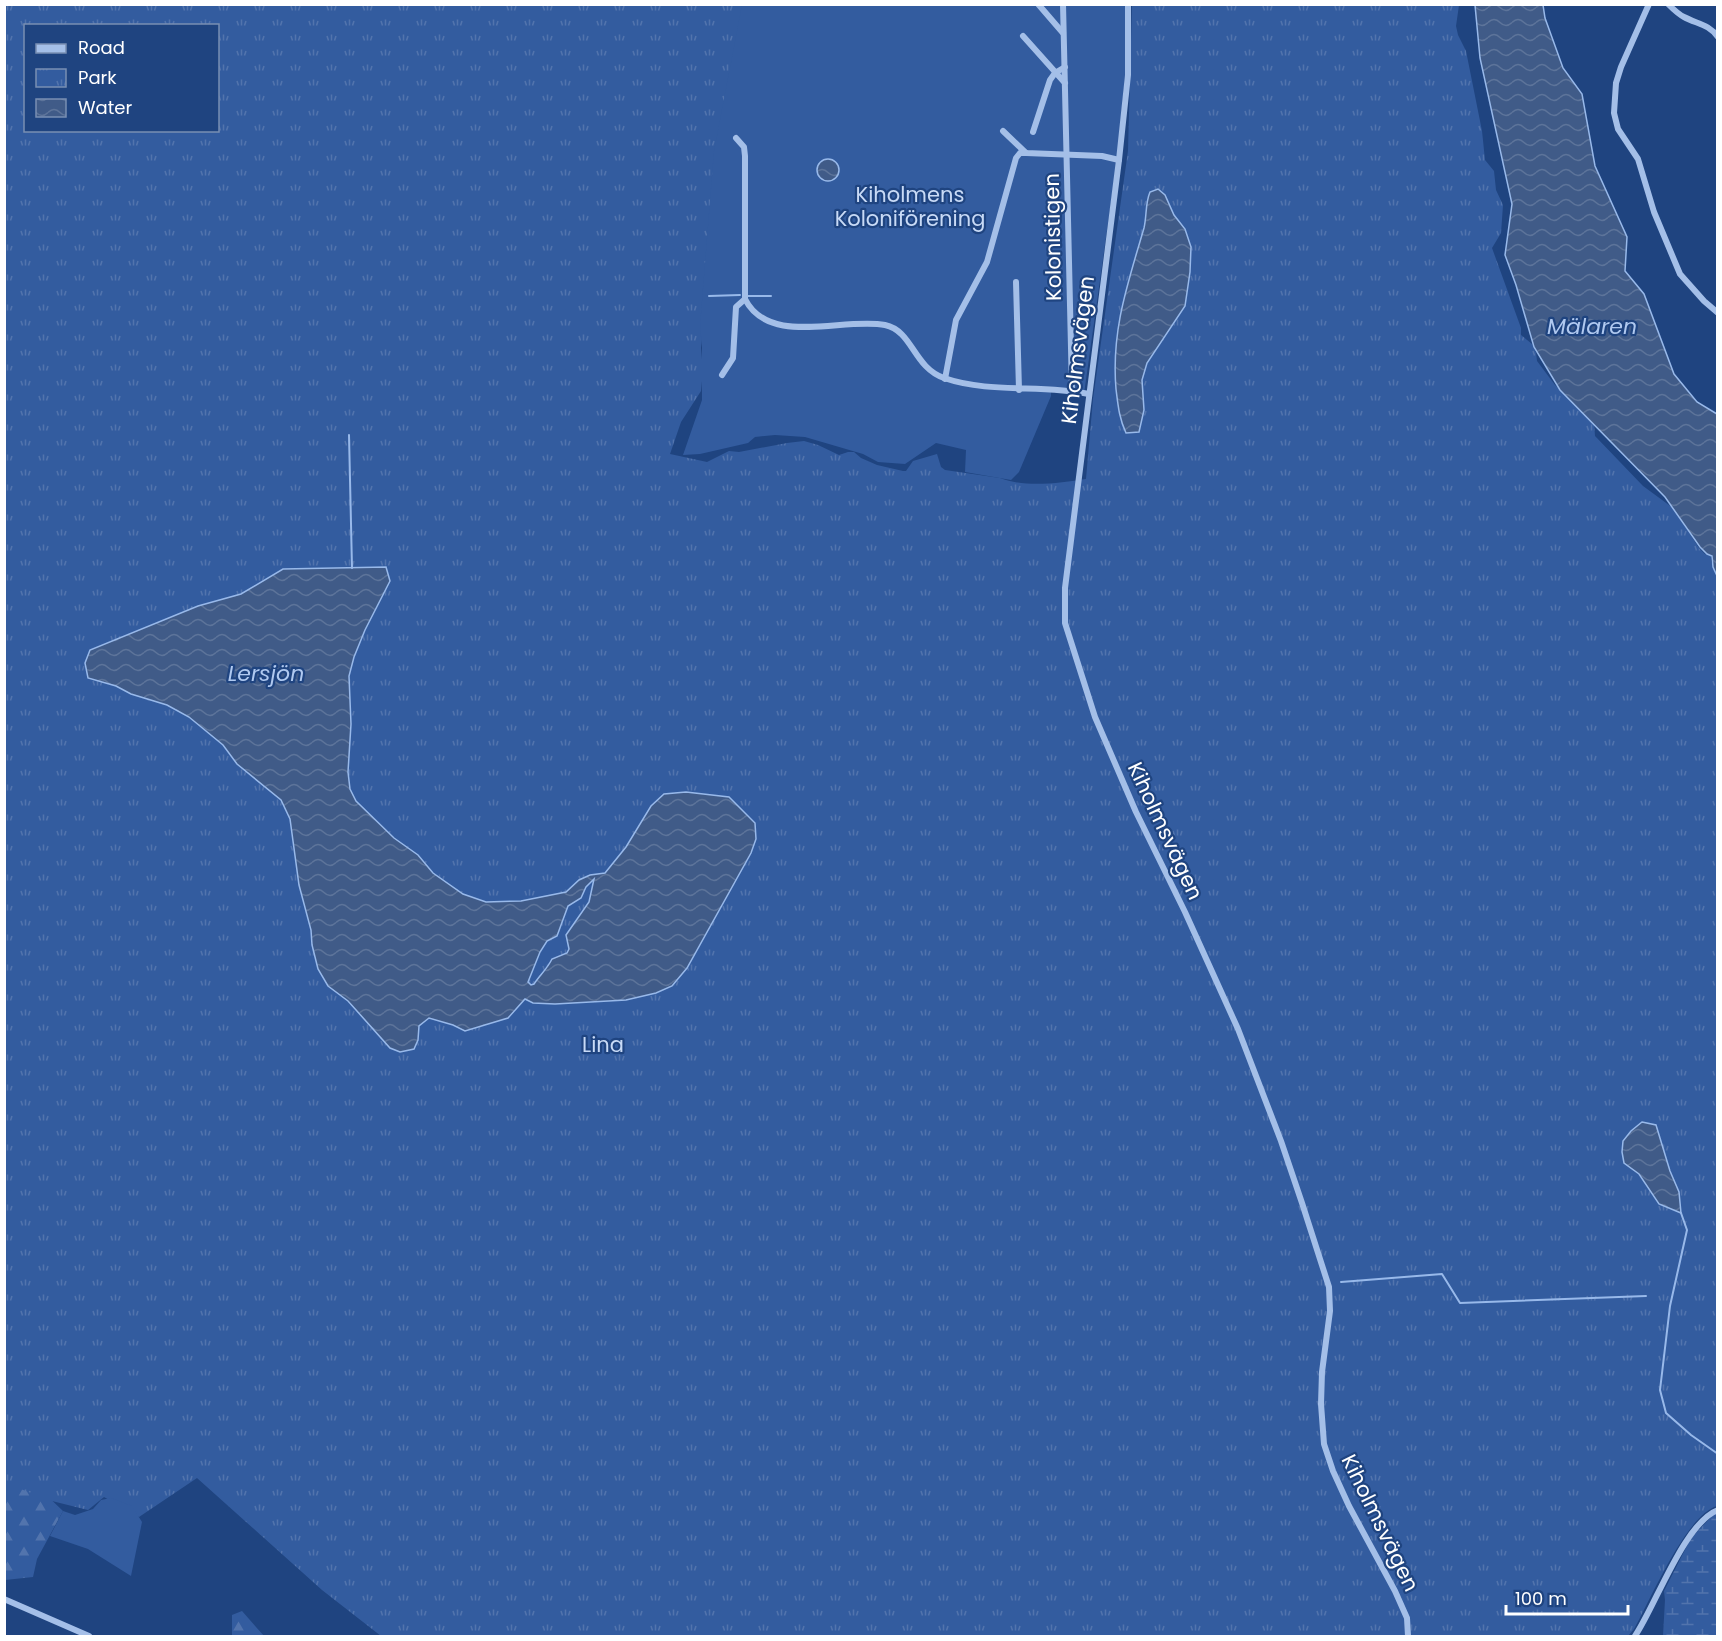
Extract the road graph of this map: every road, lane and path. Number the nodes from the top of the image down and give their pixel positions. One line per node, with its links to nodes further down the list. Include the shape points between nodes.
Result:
1 (1038, 4): 6 (street)
2 (1063, 4): 6 (street, Kolonistigen)
3 (1128, 4): 17 (street, Kiholmsvägen, via 1128,75)
4 (1649, 4): 20 (street, via 1621,67 1614,113 1618,129 1638,159 1654,212 1680,274)
5 (1668, 4): 8 (street, via 1684,17 1714,31)
6 (1064, 35): 9 (street, Kolonistigen)
7 (1023, 36): 10 (street)
8 (1718, 38)
9 (1065, 67): 10 (street); 11 (street, Kolonistigen)
10 (1055, 73): 11 (street); 13 (street)
11 (1065, 84): 16 (street, Kolonistigen)
12 (1003, 131): 15 (street)
13 (1033, 132)
14 (736, 138): 19 (street, via 744,147 745,156)
15 (1026, 153): 16 (street); 22 (street, via 1016,158 987,262 956,320)
16 (1067, 154): 17 (street); 24 (street, Kolonistigen)
17 (1119, 160): 25 (street, Kiholmsvägen)
18 (1016, 282): 23 (street)
19 (745, 299): 21 (street, via 736,307 733,358); 22 (street, via 756,313 776,324 887,325 908,340 930,372)
20 (1718, 313)
21 (722, 375)
22 (945, 379): 23 (street)
23 (1019, 390): 24 (street)
24 (1072, 391): 25 (street)
25 (1089, 394): 29 (street, Kiholmsvägen, via 1065,588 1065,622 1095,717 1238,1029 1299,1193 1329,1287 1322,1372 1324,1444 1349,1506 1407,1618)
26 (1718, 1510): 30 (street, via 1704,1519 1678,1555)
27 (4, 1599): 28 (street)
28 (89, 1636)
29 (1408, 1636)
30 (1635, 1636)

